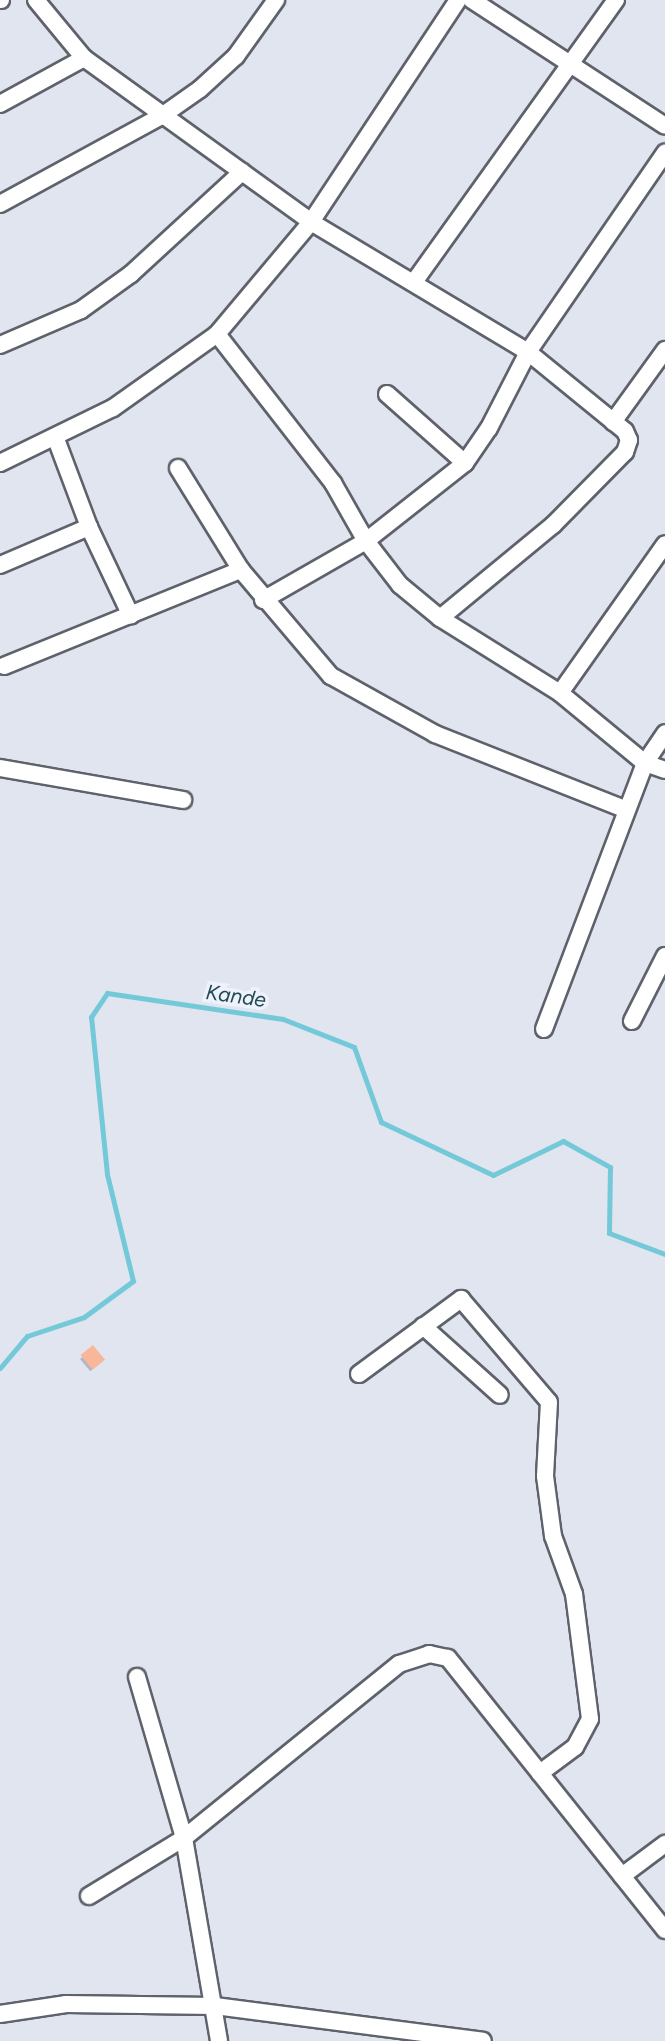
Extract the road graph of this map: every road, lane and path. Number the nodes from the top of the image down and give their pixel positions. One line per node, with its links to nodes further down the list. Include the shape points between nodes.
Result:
1 (36, 0): 6 (street)
2 (275, 0): 9 (street, via 219,74)
3 (458, 0): 14 (street)
4 (472, 0): 7 (street)
5 (616, 0): 7 (street)
6 (83, 58): 8 (street); 9 (street)
7 (572, 64): 10 (street); 15 (street)
8 (0, 104)
9 (163, 115): 12 (street); 13 (street)
10 (665, 126)
11 (665, 153): 19 (street)
12 (242, 172): 14 (street); 17 (street, via 131,274 81,310)
13 (0, 204)
14 (311, 222): 15 (street); 16 (street)
15 (414, 282): 19 (street)
16 (217, 334): 22 (street, via 113,408); 27 (street, via 333,483)
17 (0, 345)
18 (665, 350): 21 (street)
19 (528, 352): 21 (street); 24 (street, via 489,428)
20 (387, 394): 24 (street)
21 (613, 422): 33 (street, via 629,440 625,452 554,525)
22 (56, 439): 23 (street); 26 (street)
23 (0, 463)
24 (465, 463): 27 (street)
25 (178, 468): 30 (street)
26 (89, 527): 29 (street); 32 (street)
27 (366, 541): 31 (street); 33 (street, via 400,585)
28 (665, 544): 35 (street)
29 (0, 565)
30 (241, 570): 31 (street); 32 (street)
31 (263, 600): 41 (street, via 331,676 435,734)
32 (131, 616): 34 (street)
33 (440, 618): 35 (street)
34 (4, 666)
35 (560, 693): 37 (street)
36 (665, 733): 37 (street)
37 (645, 764): 39 (street); 41 (street)
38 (0, 768): 40 (street)
39 (665, 770)
40 (183, 800)
41 (627, 810): 44 (street)
42 (665, 956): 43 (street)
43 (632, 1021)
44 (544, 1029)
45 (423, 1326): 46 (street); 47 (street); 49 (street, via 465,1300 549,1402 545,1476 553,1536 574,1594 590,1719 575,1747)
46 (359, 1374)
47 (500, 1395)
48 (137, 1677): 50 (street)
49 (540, 1773): 50 (street, via 448,1658 429,1654 399,1664); 52 (street)
50 (184, 1838): 53 (street); 55 (street)
51 (665, 1844): 52 (street)
52 (622, 1876): 54 (street)
53 (89, 1896)
54 (665, 1930)
55 (215, 2006): 56 (street, via 66,2004); 57 (street); 58 (street)
56 (0, 2014)
57 (390, 2035): 59 (street)
58 (219, 2041)
59 (483, 2041)

